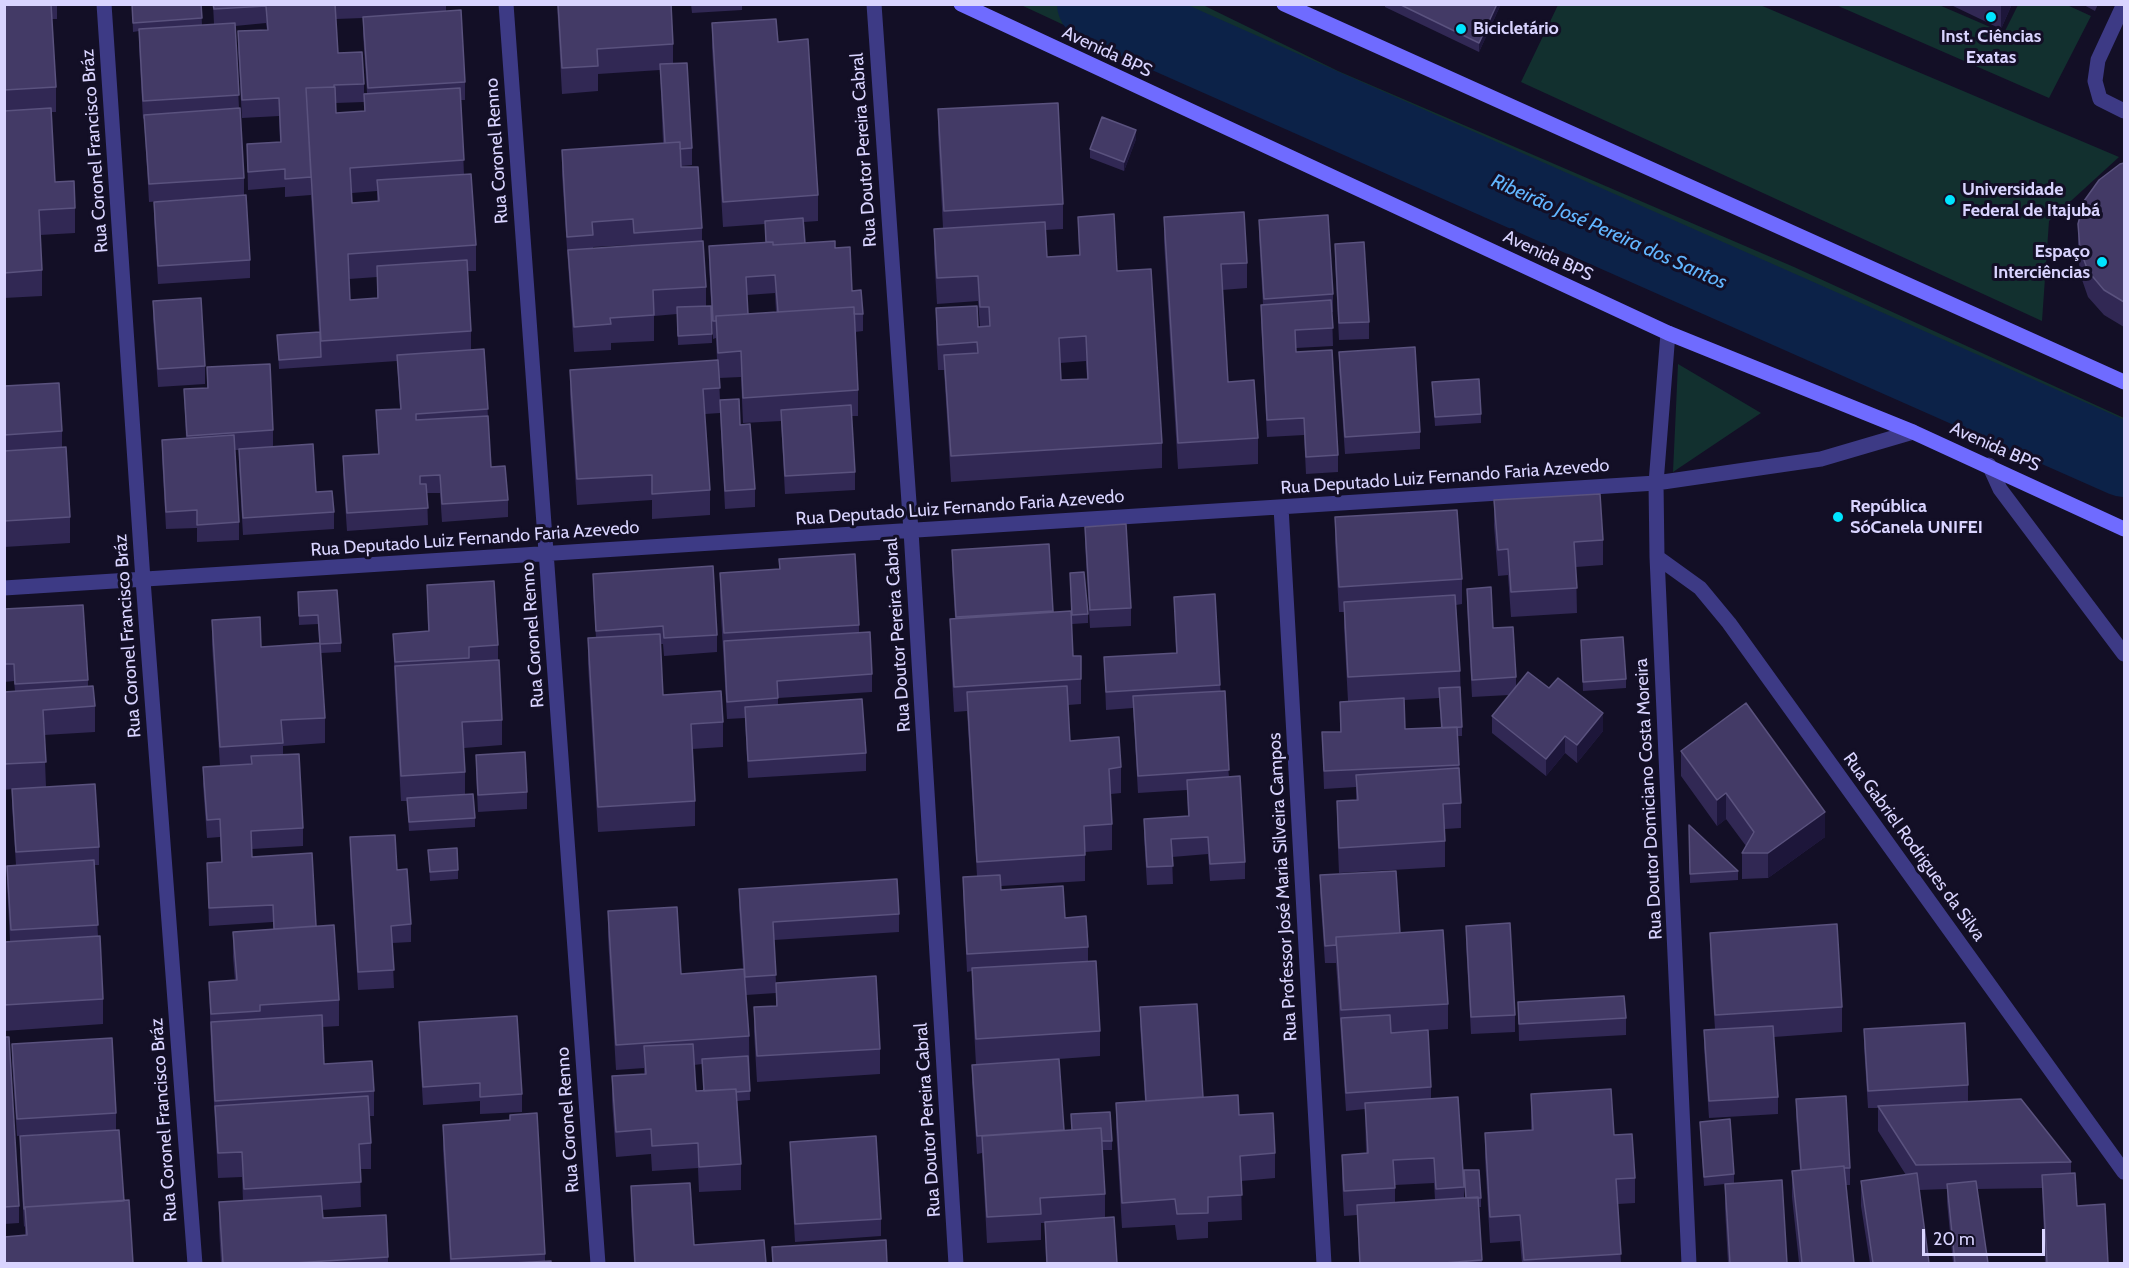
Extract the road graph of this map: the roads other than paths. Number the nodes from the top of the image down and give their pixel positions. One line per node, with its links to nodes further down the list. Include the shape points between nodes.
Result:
1 (104, 4): 18 (street, Rua Coronel Francisco Bráz)
2 (506, 4): 16 (street, Rua Coronel Renno)
3 (874, 4): 15 (street, Rua Doutor Pereira Cabral)
4 (961, 4): 8 (main road, Avenida BPS)
5 (1284, 4): 9 (main road)
6 (2124, 4): 7 (street, via 2098,60 2095,81 2100,99)
7 (2124, 111)
8 (1668, 333): 10 (main road, Avenida BPS); 12 (street, Rua Doutor Domiciano Costa Moreira)
9 (2124, 382)
10 (1913, 432): 11 (main road, Avenida BPS); 12 (street, Rua Deputado Luiz Fernando Faria Azevedo, via 1821,459)
11 (1989, 465): 14 (main road, Avenida BPS); 20 (street, via 2000,489)
12 (1656, 483): 13 (street, Rua Deputado Luiz Fernando Faria Azevedo); 17 (street, Rua Doutor Domiciano Costa Moreira)
13 (1281, 507): 15 (street, Rua Deputado Luiz Fernando Faria Azevedo); 25 (street, Rua Professor José Maria Silveira Campos)
14 (2124, 529)
15 (911, 531): 16 (street, Rua Deputado Luiz Fernando Faria Azevedo); 24 (street, Rua Doutor Pereira Cabral)
16 (547, 554): 18 (street, Rua Deputado Luiz Fernando Faria Azevedo); 23 (street, Rua Coronel Renno)
17 (1657, 557): 21 (street, Rua Gabriel Rodrigues da Silva, via 1700,588 1729,623); 26 (street, Rua Doutor Domiciano Costa Moreira)
18 (143, 580): 19 (street, Rua Deputado Luiz Fernando Faria Azevedo); 22 (street, Rua Coronel Francisco Bráz)
19 (4, 588)
20 (2124, 654)
21 (2124, 1172)
22 (195, 1263)
23 (598, 1263)
24 (956, 1263)
25 (1324, 1263)
26 (1689, 1263)

